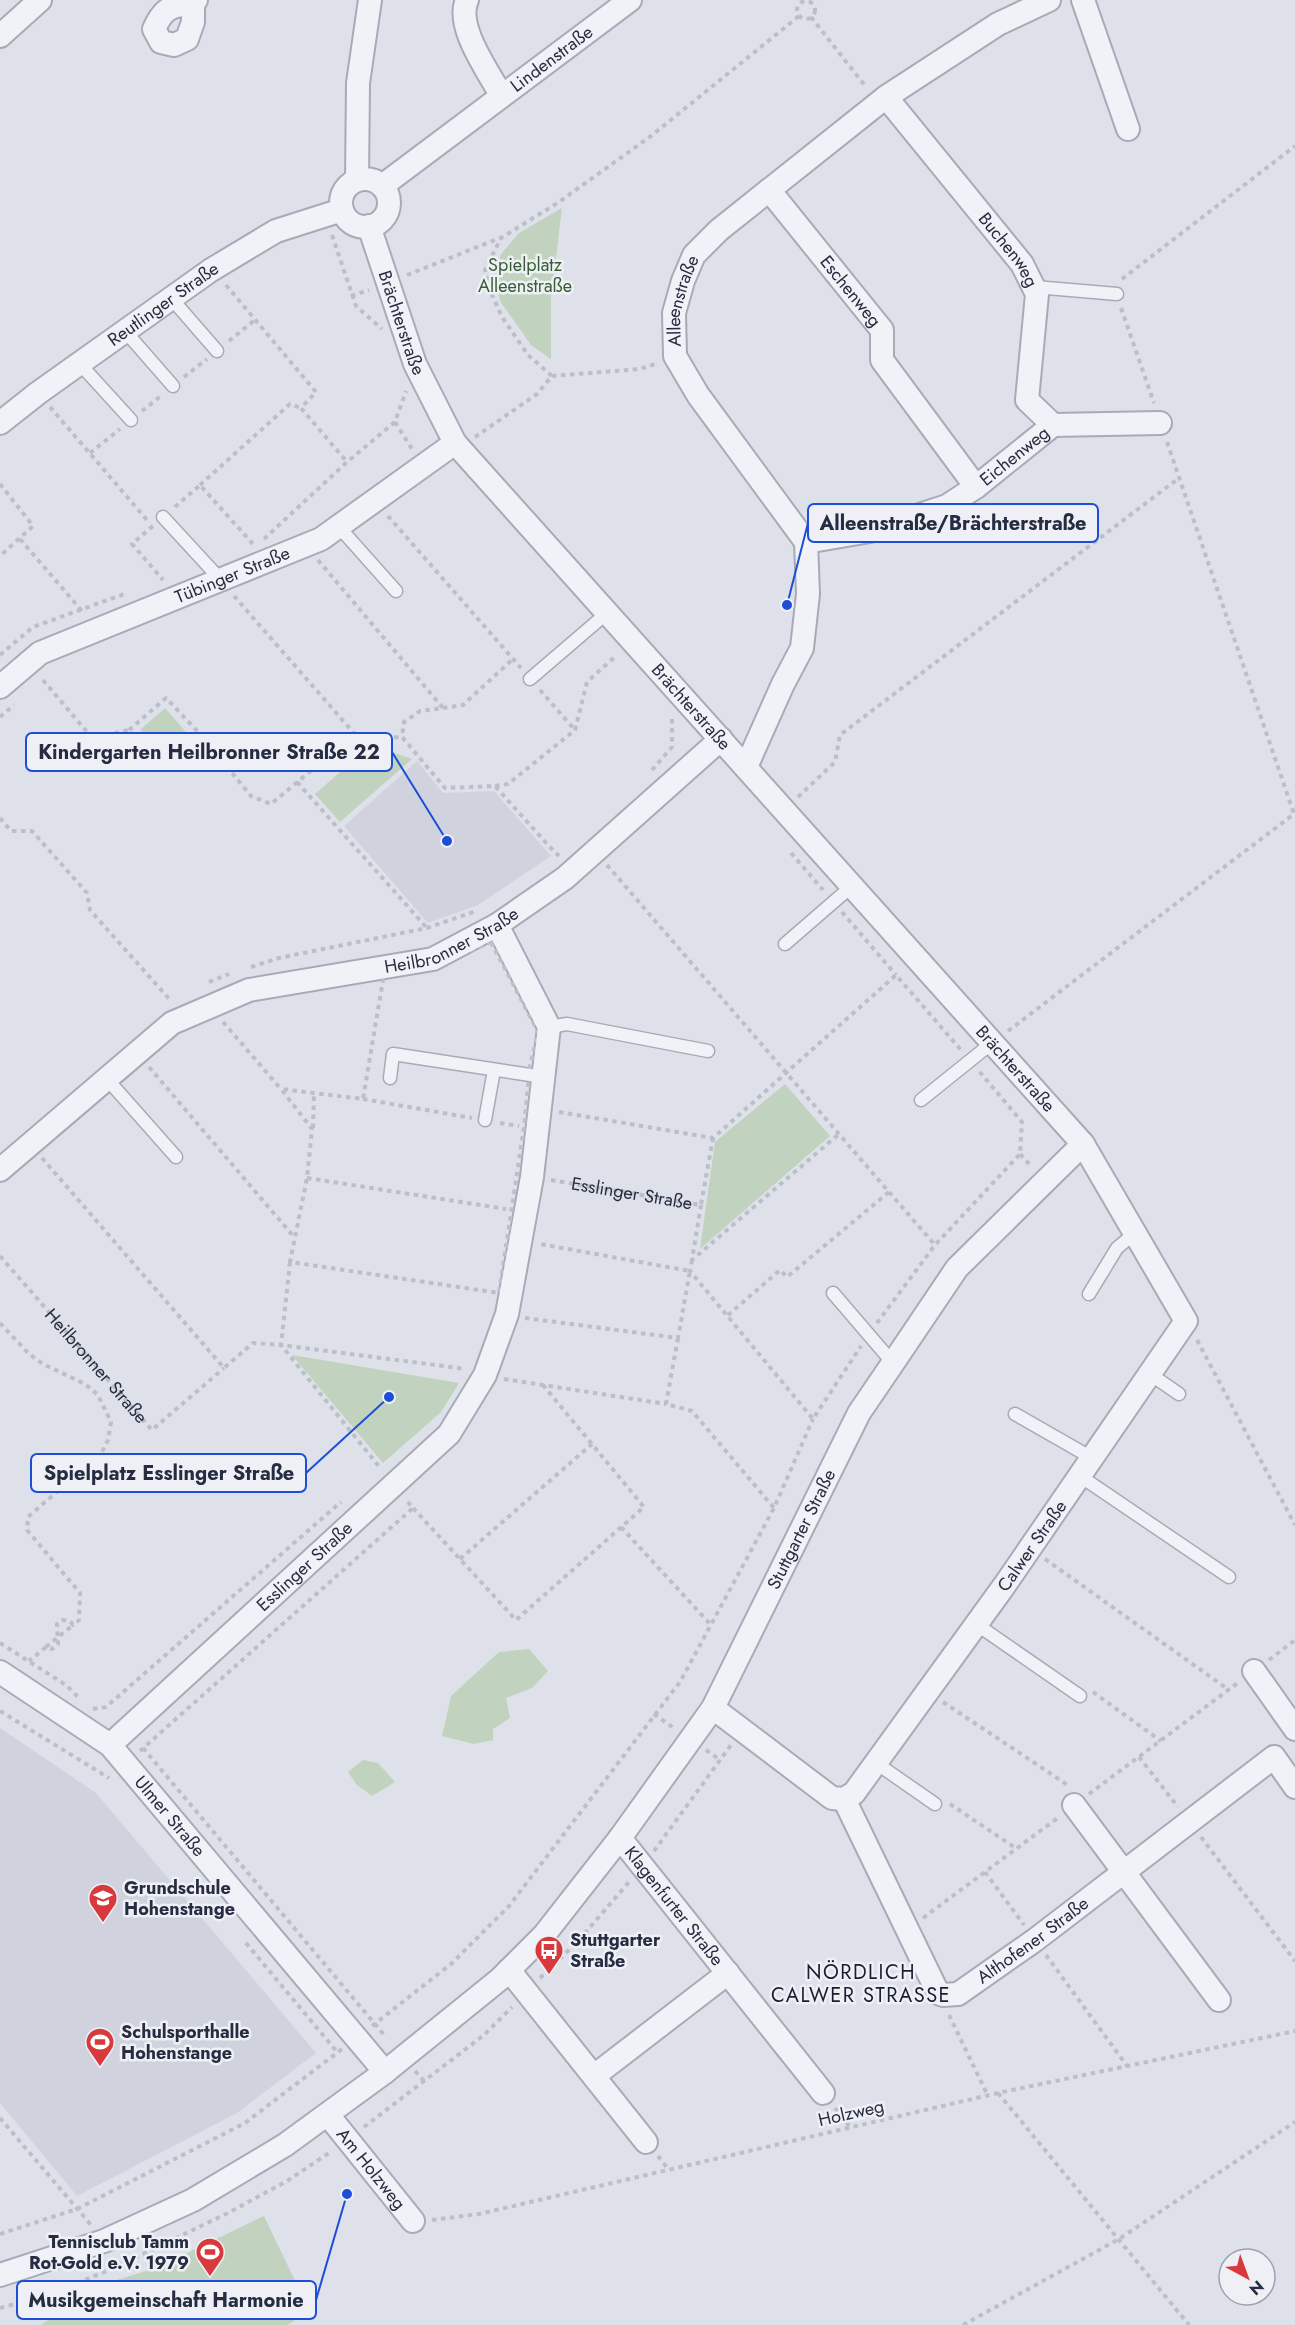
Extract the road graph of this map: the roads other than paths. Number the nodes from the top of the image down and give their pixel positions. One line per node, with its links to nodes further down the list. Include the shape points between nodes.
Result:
1 (40, 0): 7 (street)
2 (370, 0): 12 (street, via 358,83)
3 (467, 0): 9 (street, Lindenstraße, via 467,33)
4 (630, 0): 9 (street, Lindenstraße)
5 (1049, 0): 10 (street, Alleenstraße, via 998,24)
6 (1083, 0): 11 (street)
7 (16, 8): 8 (street)
8 (0, 36)
9 (501, 95): 13 (street, Lindenstraße)
10 (882, 100): 14 (street, Alleenstraße); 17 (street, Buchenweg, via 1022,264)
11 (1128, 129)
12 (357, 180): 13 (street, via 370,180); 15 (street)
13 (382, 186): 16 (street, via 389,199 387,214)
14 (769, 190): 29 (street, Eschenweg, via 882,330 882,360); 32 (street, Alleenstraße, via 694,255 674,313 675,356 698,395)
15 (334, 212): 16 (street, via 362,227); 19 (street, Reutlinger Straße, via 276,231)
16 (369, 226): 28 (street, Brächterstraße, via 412,356)
17 (1035, 287): 18 (lane); 27 (street, Buchenweg, via 1027,400)
18 (1117, 294)
19 (171, 298): 20 (street, Reutlinger Straße); 21 (lane)
20 (125, 331): 22 (street, Reutlinger Straße); 23 (lane)
21 (217, 351)
22 (80, 364): 24 (lane); 25 (street, Reutlinger Straße)
23 (173, 386)
24 (131, 420)
25 (0, 423)
26 (1160, 423): 27 (street, Eichenweg)
27 (1053, 425): 29 (street, Eichenweg)
28 (455, 443): 31 (street, Tübinger Straße); 35 (street, Brächterstraße)
29 (976, 487): 32 (street, Eichenweg, via 946,506 870,531)
30 (163, 517): 33 (lane)
31 (339, 527): 33 (street, Tübinger Straße, via 321,539); 34 (lane)
32 (806, 542): 39 (street, via 808,594 802,648)
33 (221, 580): 37 (street, Tübinger Straße, via 39,653)
34 (396, 591)
35 (601, 618): 36 (lane); 38 (street, Brächterstraße)
36 (530, 679)
37 (0, 687)
38 (721, 739): 39 (street, Brächterstraße); 41 (street, Heilbronner Straße, via 565,878)
39 (746, 767): 40 (street, Brächterstraße)
40 (852, 886): 42 (lane); 44 (street, Brächterstraße)
41 (497, 925): 43 (street); 49 (street, Heilbronner Straße, via 433,959 179,1005 172,1023)
42 (785, 944)
43 (549, 1028): 45 (lane, via 567,1024); 47 (street, Esslinger Straße)
44 (992, 1043): 50 (lane); 52 (street, Brächterstraße)
45 (708, 1051)
46 (494, 1070): 47 (lane); 48 (lane, via 393,1054); 51 (lane)
47 (536, 1076): 70 (street, Esslinger Straße, via 540,1110 520,1242 478,1372 449,1434 387,1476)
48 (390, 1078)
49 (107, 1079): 53 (lane); 54 (street, Heilbronner Straße)
50 (921, 1100)
51 (485, 1120)
52 (1083, 1144): 55 (street); 58 (street, Stuttgarter Straße, via 957,1268)
53 (176, 1156)
54 (0, 1170)
55 (1135, 1233): 57 (lane, via 1117,1248); 59 (street, Calwer Straße, via 1186,1321)
56 (833, 1293): 58 (lane)
57 (1089, 1294)
58 (893, 1362): 68 (street, Stuttgarter Straße, via 859,1413)
59 (1149, 1374): 60 (lane); 62 (street, Calwer Straße)
60 (1179, 1394)
61 (1015, 1414): 62 (lane)
62 (1086, 1467): 63 (lane); 64 (street, Calwer Straße)
63 (1229, 1577)
64 (976, 1624): 67 (lane); 71 (street, Calwer Straße)
65 (1254, 1671): 69 (street)
66 (0, 1672): 70 (street, Ulmer Straße)
67 (1080, 1696)
68 (713, 1708): 73 (street, via 832,1798); 76 (street, Stuttgarter Straße)
69 (1295, 1729)
70 (110, 1745): 81 (street, Ulmer Straße, via 118,1771)
71 (876, 1763): 73 (street, Calwer Straße); 75 (lane)
72 (1295, 1786): 77 (street, Althofener Straße, via 1274,1757)
73 (844, 1799): 77 (street, Althofener Straße, via 938,1993 943,1995 958,1994)
74 (1080, 1801): 77 (street)
75 (935, 1804)
76 (620, 1838): 78 (street, Stuttgarter Straße, via 544,1935); 79 (street, Klagenfurter Straße)
77 (1124, 1872): 80 (street)
78 (509, 1970): 81 (street, Stuttgarter Straße); 82 (street)
79 (728, 1973): 82 (street, Klagenfurter Straße); 83 (street, Klagenfurter Straße)
80 (1219, 2000)
81 (385, 2072): 84 (street, Stuttgarter Straße)
82 (594, 2076): 85 (street)
83 (823, 2093)
84 (328, 2115): 86 (street, Am Holzweg); 87 (street, Stuttgarter Straße, via 193,2200 104,2241)
85 (646, 2142)
86 (413, 2221)
87 (0, 2275)

